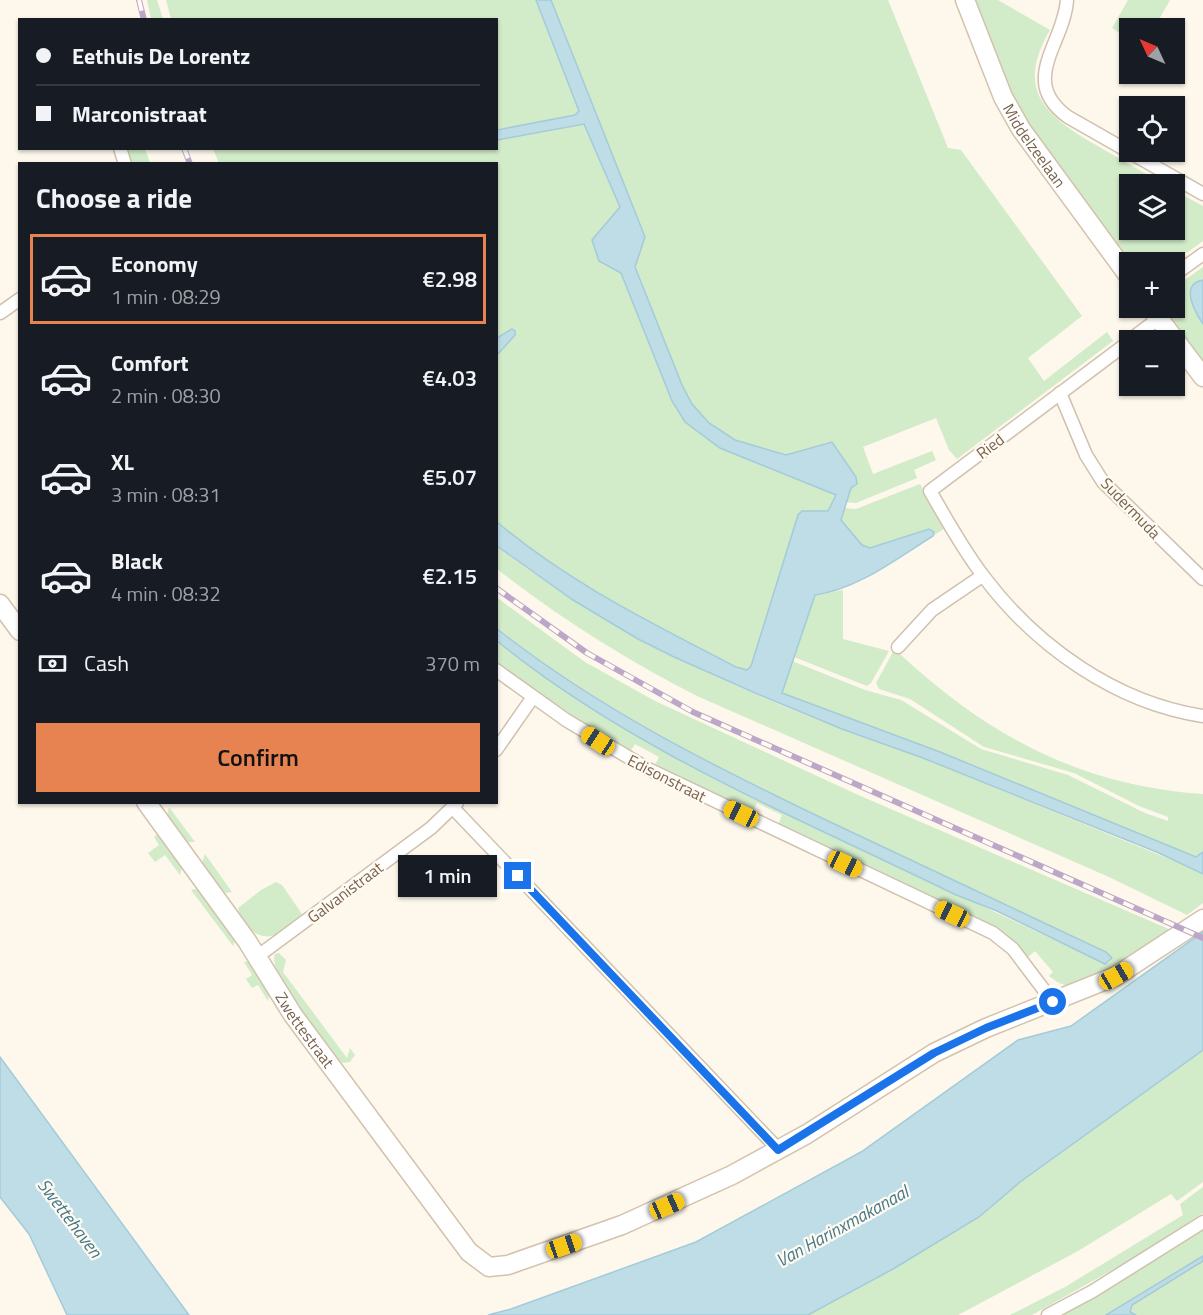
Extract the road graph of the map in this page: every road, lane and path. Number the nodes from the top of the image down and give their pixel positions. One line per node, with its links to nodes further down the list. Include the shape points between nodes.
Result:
1 (965, 0): 5 (street, Middelzeelaan, via 1021,129)
2 (1067, 0): 3 (street, via 1044,72 1044,84 1054,104 1068,117)
3 (1203, 194)
4 (1203, 254): 6 (street)
5 (1119, 263)
6 (1185, 267)
7 (18, 300): 8 (street)
8 (0, 313)
9 (1151, 318): 11 (street, Ried)
10 (1159, 318): 13 (street)
11 (1140, 330)
12 (1119, 349): 14 (street, Ried)
13 (1203, 377)
14 (1060, 393): 15 (street, Ried, via 930,492); 16 (street, Sudermuda, via 1086,455 1103,482)
15 (982, 576): 19 (street, via 932,610); 22 (street, Ried, via 1028,626 1082,668 1151,702)
16 (1203, 579)
17 (0, 604): 18 (street)
18 (18, 628)
19 (898, 647)
20 (498, 671): 21 (street, Edisonstraat)
21 (533, 697): 23 (street); 28 (street, Edisonstraat, via 598,741 657,774 993,933 1013,949)
22 (1203, 716)
23 (498, 747)
24 (147, 804): 27 (street, Zwettestraat)
25 (456, 805): 27 (street, Galvanistraat, via 431,828); 29 (street)
26 (1203, 919): 28 (street, via 1116,976)
27 (258, 956): 29 (street, Zwettestraat, via 290,1010 469,1252 489,1267 508,1265 649,1214)
28 (1053, 1002): 29 (street, via 934,1053)
29 (778, 1150)
30 (1203, 1222): 31 (street)
31 (1048, 1315)

